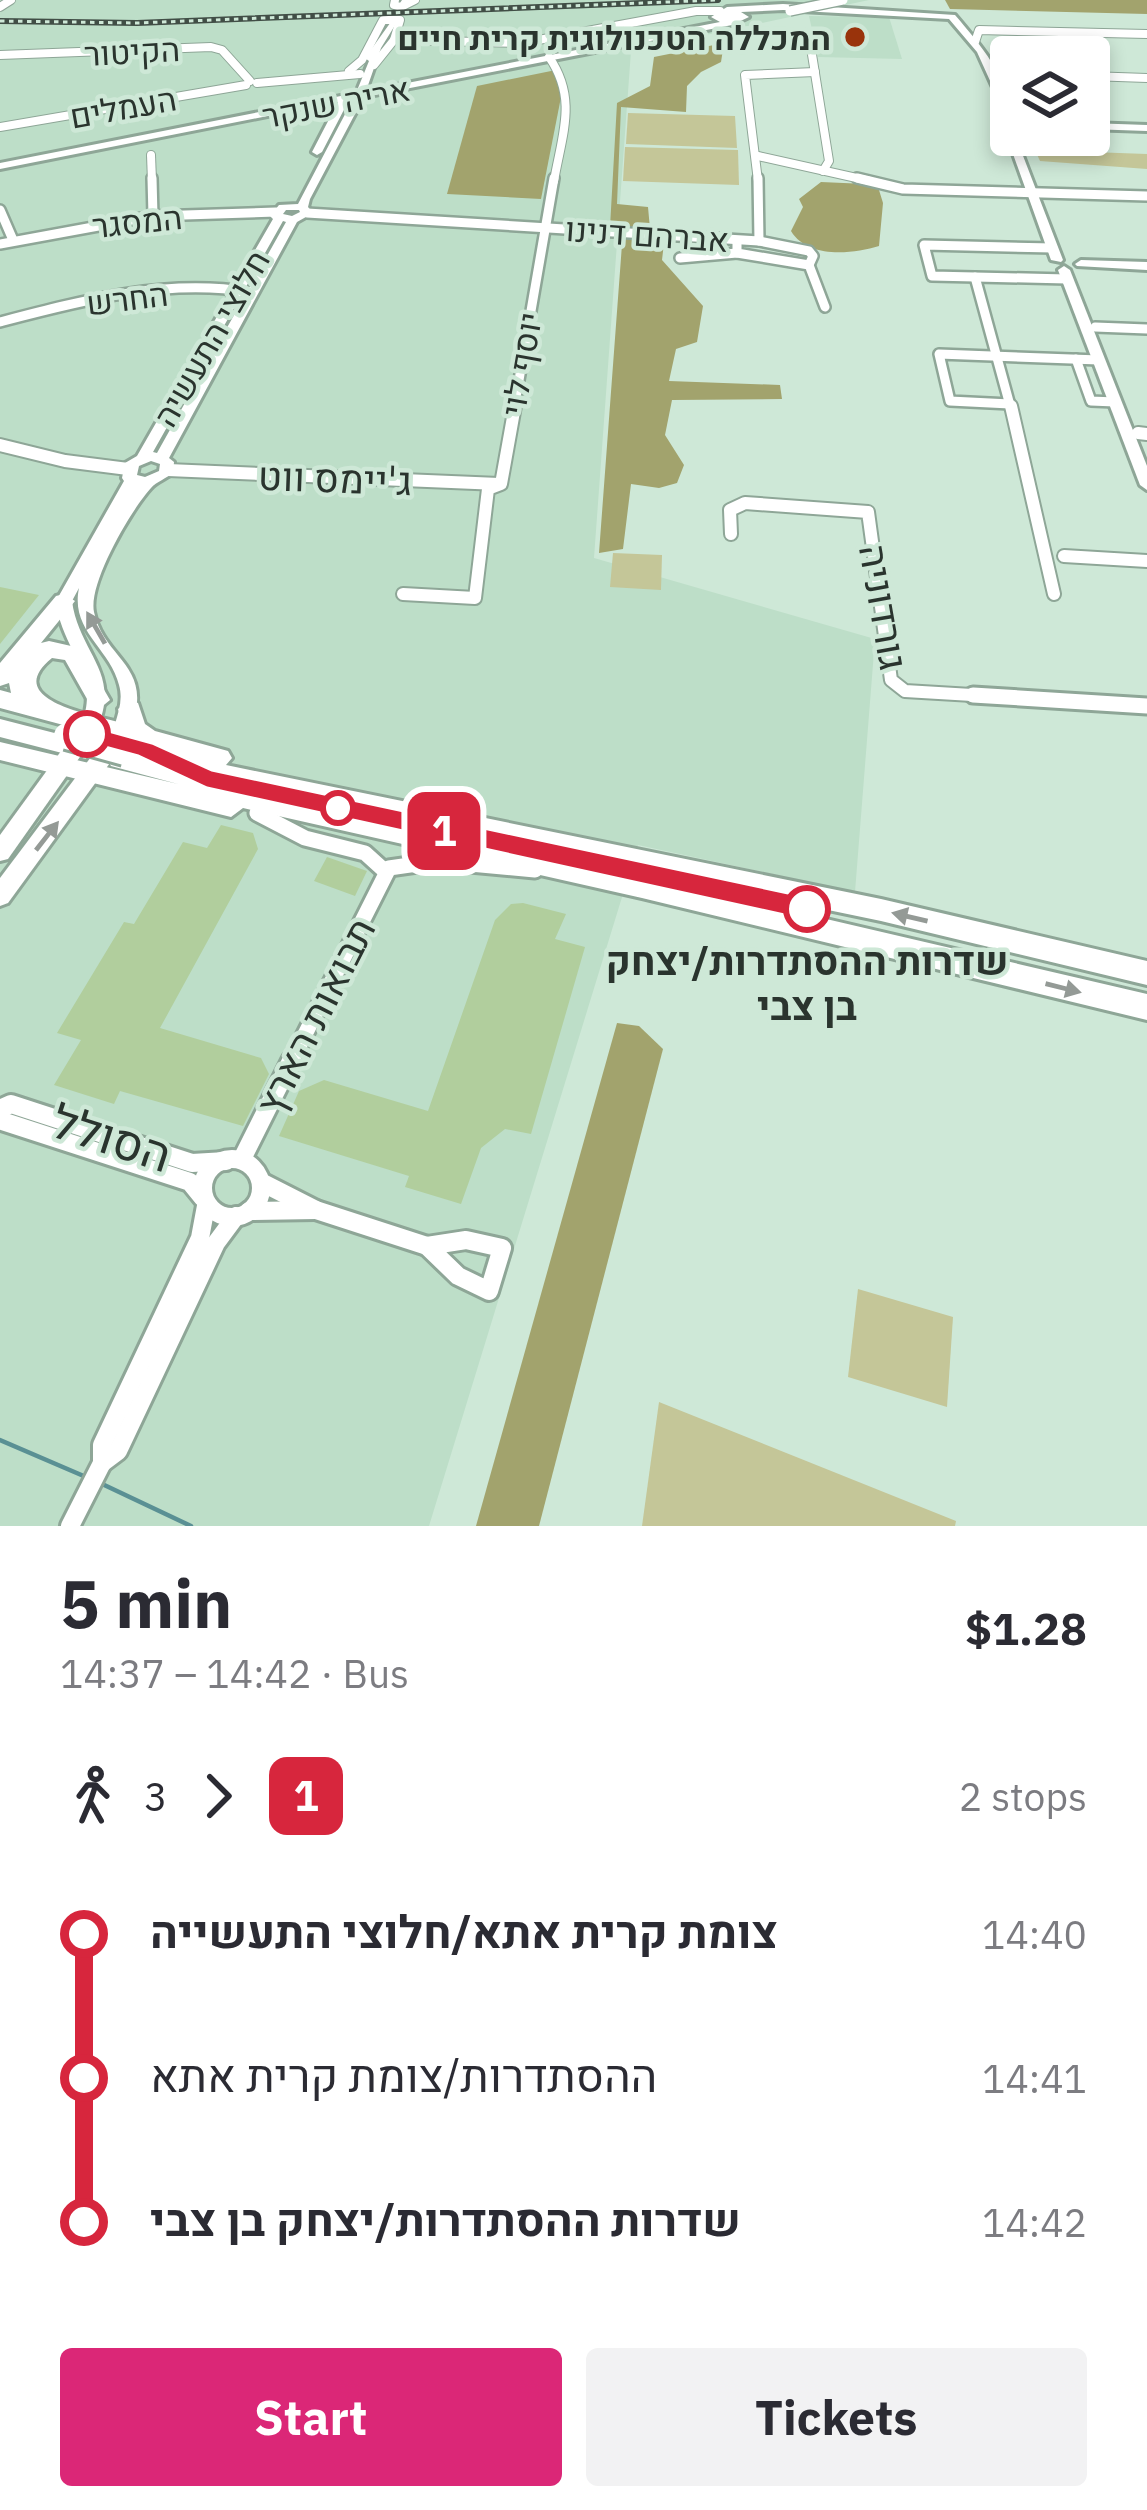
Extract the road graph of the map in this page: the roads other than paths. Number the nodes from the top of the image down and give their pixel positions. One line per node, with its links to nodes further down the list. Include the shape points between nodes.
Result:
1 (11, 0): 3 (street)
2 (843, 0): 4 (street, אריה שנקר, bridge)
3 (0, 7)
4 (728, 15): 5 (street, via 797,2); 8 (street, via 523,43); 12 (street, אריה שנקר)
5 (932, 15): 10 (street, via 954,18); 19 (street, via 950,20)
6 (393, 22): 18 (street, חלוצי התעשיה)
7 (1147, 34): 10 (street, via 979,30)
8 (394, 40): 18 (street); 18 (street, via 403,22 385,19)
9 (810, 42): 14 (street)
10 (975, 42): 13 (street)
11 (0, 55): 17 (street, הקיטור, via 211,47)
12 (549, 57): 20 (street, אריה שנקר); 35 (street, יוסף לוי, via 569,92)
13 (990, 69)
14 (815, 72): 26 (street, אברהם דנינו, via 746,75); 29 (street, via 829,161)
15 (1110, 76): 16 (street)
16 (1147, 77)
17 (251, 83): 18 (street, העמלים, via 332,76); 22 (street, העמלים)
18 (359, 83): 20 (street); 20 (street); 21 (street, אריה שנקר); 21 (street, אריה שנקר, via 328,100); 33 (street, חלוצי התעשיה)
19 (990, 86)
20 (386, 90)
21 (214, 124): 28 (street, אריה שנקר)
22 (0, 127)
23 (1110, 127): 24 (street)
24 (1147, 128)
25 (151, 155): 34 (street)
26 (758, 156): 29 (street); 37 (street, אברהם דנינו)
27 (1022, 156): 30 (street)
28 (0, 166)
29 (823, 171): 30 (street, via 903,189)
30 (1037, 194): 31 (street); 41 (street)
31 (1147, 196)
32 (0, 210): 36 (street)
33 (290, 213): 34 (street, המסגר); 35 (street, אברהם דנינו); 45 (street, חלוצי התעשיה)
34 (153, 216): 36 (street, המסגר)
35 (544, 227): 39 (street, אברהם דנינו); 61 (street, יוסף לוי)
36 (14, 240): 38 (street, המסגר)
37 (759, 242): 39 (street, אברהם דנינו); 42 (street, via 809,251)
38 (0, 244)
39 (737, 247): 40 (street); 42 (street)
40 (680, 257)
41 (1066, 264): 43 (street); 44 (street); 44 (street, via 1014,247 924,245 932,276); 48 (street); 52 (street)
42 (809, 265): 46 (street)
43 (1147, 266)
44 (975, 277): 50 (street)
45 (247, 293): 47 (street, החרש, via 101,298); 58 (street, חלוצי התעשיה); 59 (street, חלוצי התעשיה)
46 (826, 307)
47 (0, 322)
48 (1094, 326): 49 (street); 55 (street)
49 (1147, 329)
50 (997, 358): 51 (street); 54 (street); 54 (street, via 939,354 950,401)
51 (1076, 359): 52 (street); 53 (street, via 1091,401)
52 (1099, 360): 53 (street)
53 (1115, 402): 62 (street)
54 (1010, 404): 66 (street)
55 (1143, 433): 57 (street)
56 (0, 445): 60 (street)
57 (1147, 455)
58 (143, 458): 59 (street, חלוצי התעשיה); 60 (street, חלוצי התעשיה)
59 (165, 464): 60 (street, חלוצי התעשיה); 61 (street, ג'יימס ווט)
60 (136, 477): 68 (street, חלוצי התעשיה); 74 (street, חלוצי התעשיה, one-way to 60, via 125,676 85,601)
61 (501, 484): 67 (street, יוסף לוי, via 488,489 475,598)
62 (1147, 484)
63 (730, 534): 73 (street, גורדוניה, via 730,510 745,503 868,512 889,672 905,691)
64 (1064, 556): 65 (street)
65 (1147, 561)
66 (1054, 593)
67 (404, 594)
68 (64, 601): 69 (street, via 66,622); 70 (highway)
69 (89, 658): 72 (street); 78 (highway, via 113,695)
70 (0, 678)
71 (0, 699): 75 (highway)
72 (99, 700): 75 (highway, via 72,654 49,649 19,679 23,695); 78 (street)
73 (1147, 706)
74 (130, 709): 78 (street); 79 (highway, via 135,728)
75 (43, 711): 78 (highway)
76 (0, 715): 85 (highway, bridge, via 188,767)
77 (0, 728): 85 (highway, bridge)
78 (104, 729): 79 (highway); 82 (main road); 83 (highway, via 86,762)
79 (152, 742): 86 (highway)
80 (0, 751): 81 (highway)
81 (37, 761): 82 (highway); 84 (highway, via 49,777)
82 (64, 768): 83 (highway); 84 (main road)
83 (95, 784): 85 (highway); 91 (main road, one-way to 83)
84 (47, 790): 87 (main road)
85 (250, 796): 86 (highway); 88 (highway, via 327,832); 89 (street, via 304,838 369,855); 90 (highway)
86 (494, 828): 92 (highway, one-way to 86)
87 (0, 851)
88 (537, 869): 89 (street, via 404,861); 90 (highway)
89 (386, 872): 95 (street, תבואות הארץ)
90 (642, 886): 93 (highway, one-way to 93)
91 (0, 896)
92 (1147, 973)
93 (1147, 1007)
94 (0, 1112): 95 (street, הסולל, via 11,1104 192,1163); 97 (street, הסולל, via 2,1121 190,1182)
95 (234, 1160): 96 (street, via 256,1167); 97 (street, via 206,1179)
96 (261, 1182): 98 (street); 99 (street)
97 (204, 1202): 99 (street, via 219,1216); 101 (street, via 200,1238 102,1445)
98 (316, 1210): 99 (street); 100 (street)
99 (240, 1215): 101 (street, via 216,1243 118,1451)
100 (427, 1246)
101 (100, 1467): 102 (street)
102 (75, 1516)

